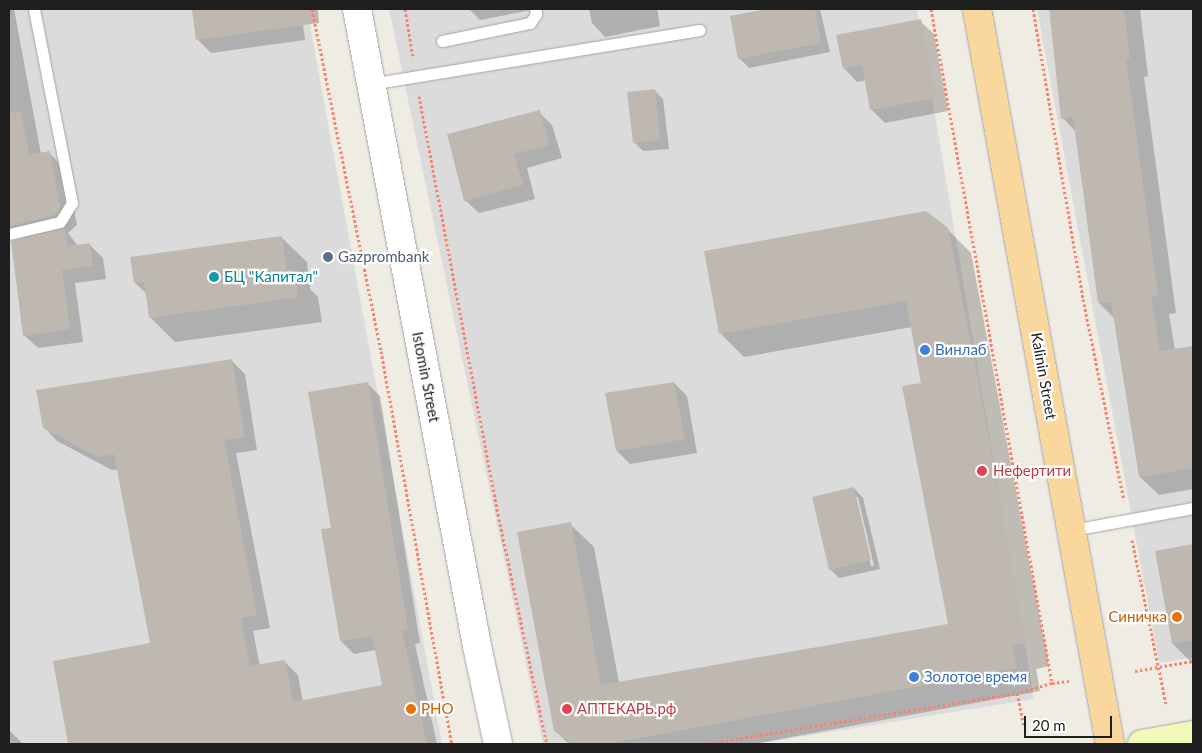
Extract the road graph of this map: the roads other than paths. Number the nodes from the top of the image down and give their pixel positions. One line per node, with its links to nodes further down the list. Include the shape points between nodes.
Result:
1 (34, 9): 8 (lane, via 72,203 60,222)
2 (357, 9): 7 (street, Istomin Street)
3 (535, 9): 6 (lane, via 536,14 530,23)
4 (977, 9): 10 (main road, Kalinin Street)
5 (700, 30): 7 (lane)
6 (442, 41)
7 (370, 84): 12 (street, Istomin Street)
8 (9, 234)
9 (1193, 508): 10 (lane)
10 (1072, 530): 13 (main road, Kalinin Street)
11 (1193, 735): 14 (main road)
12 (498, 744)
13 (1110, 744)
14 (1142, 744)

